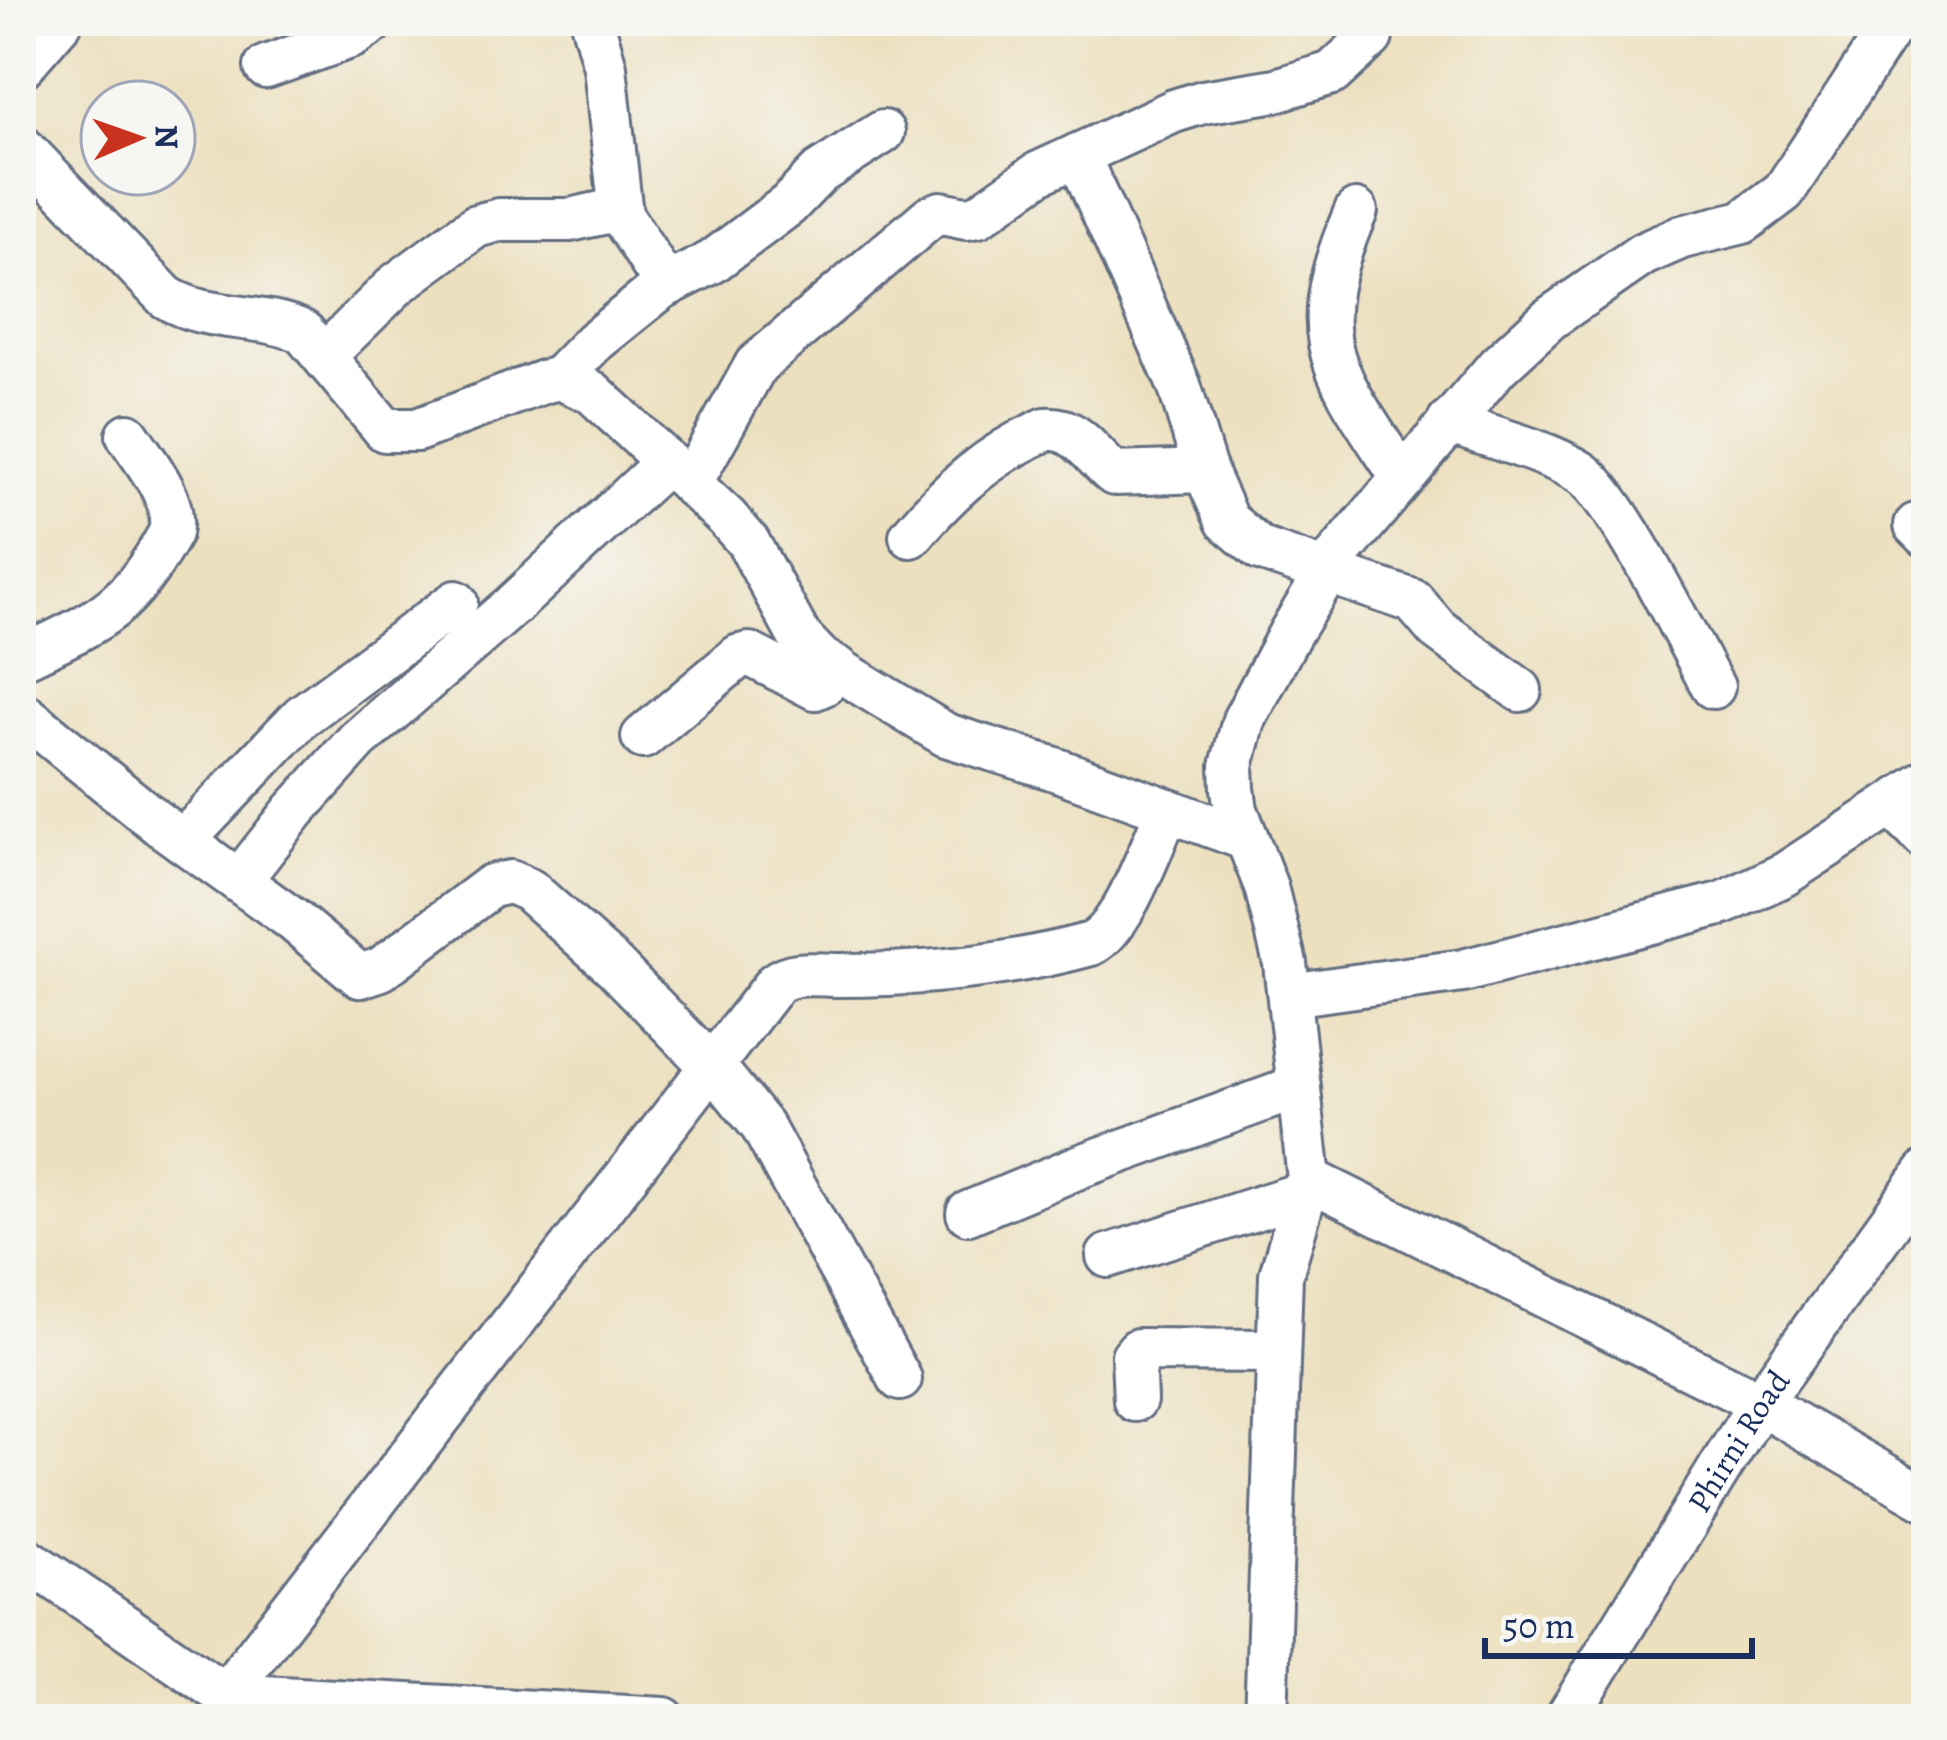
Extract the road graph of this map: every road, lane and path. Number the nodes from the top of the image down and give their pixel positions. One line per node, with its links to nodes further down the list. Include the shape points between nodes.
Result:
1 (61, 21): 6 (street)
2 (374, 21): 7 (street)
3 (592, 21): 11 (street, via 605,67)
4 (1895, 21): 16 (street, via 1771,204 1743,222 1642,254 1549,320)
5 (1371, 37): 10 (street, via 1314,80 1203,102)
6 (21, 67)
7 (266, 67)
8 (883, 132): 13 (street, via 819,173 712,262)
9 (21, 146): 14 (street, via 166,297 190,310 296,328)
10 (1078, 155): 18 (street, via 1179,385); 19 (street, via 974,218 930,217 763,357)
11 (620, 209): 13 (street); 14 (street, via 476,226 397,284)
12 (1356, 211): 20 (street, via 1333,265 1328,339 1345,388)
13 (666, 285): 15 (street)
14 (325, 355): 15 (street, via 377,425 404,433)
15 (559, 378): 19 (street, via 609,404)
16 (1449, 422): 20 (street); 26 (street, via 1590,480)
17 (128, 435): 24 (street, via 168,503 170,532 119,604)
18 (1206, 471): 21 (street, via 1114,473 1076,436 1046,429 981,464); 22 (street, via 1228,521 1248,542)
19 (678, 473): 25 (street, via 748,542 809,648); 35 (street, via 358,740)
20 (1402, 477): 22 (street)
21 (910, 536)
22 (1327, 571): 27 (street, via 1413,601 1437,629); 33 (street, via 1236,743 1233,788)
23 (457, 602): 34 (street, via 302,716)
24 (21, 658)
25 (838, 668): 29 (street, via 819,688 809,687 739,656); 31 (street, via 946,735)
26 (1713, 688)
27 (1520, 690)
28 (21, 712): 34 (street)
29 (643, 737)
30 (1909, 794): 32 (street); 36 (street, via 1785,874 1696,912 1429,978)
31 (1167, 812): 33 (street); 37 (street, via 1101,939 987,964 786,976)
32 (1926, 838)
33 (1247, 839): 36 (street)
34 (183, 841): 35 (street)
35 (239, 881): 37 (street, via 365,976 491,886 519,884 614,966)
36 (1289, 995): 38 (street)
37 (712, 1069): 44 (street, via 761,1126); 49 (street)
38 (1299, 1087): 40 (street); 41 (street)
39 (1926, 1172): 46 (street, Phirni Road)
40 (1306, 1186): 42 (street); 43 (street, via 1281,1275); 46 (street)
41 (968, 1213)
42 (1108, 1256)
43 (1278, 1351): 45 (street, via 1138,1350); 52 (street)
44 (900, 1378)
45 (1135, 1400)
46 (1760, 1403): 47 (street); 53 (street, Phirni Road)
47 (1926, 1499)
48 (21, 1556): 49 (street)
49 (233, 1704): 50 (street)
50 (502, 1714): 51 (street)
51 (664, 1719)
52 (1266, 1719)
53 (1566, 1719)

